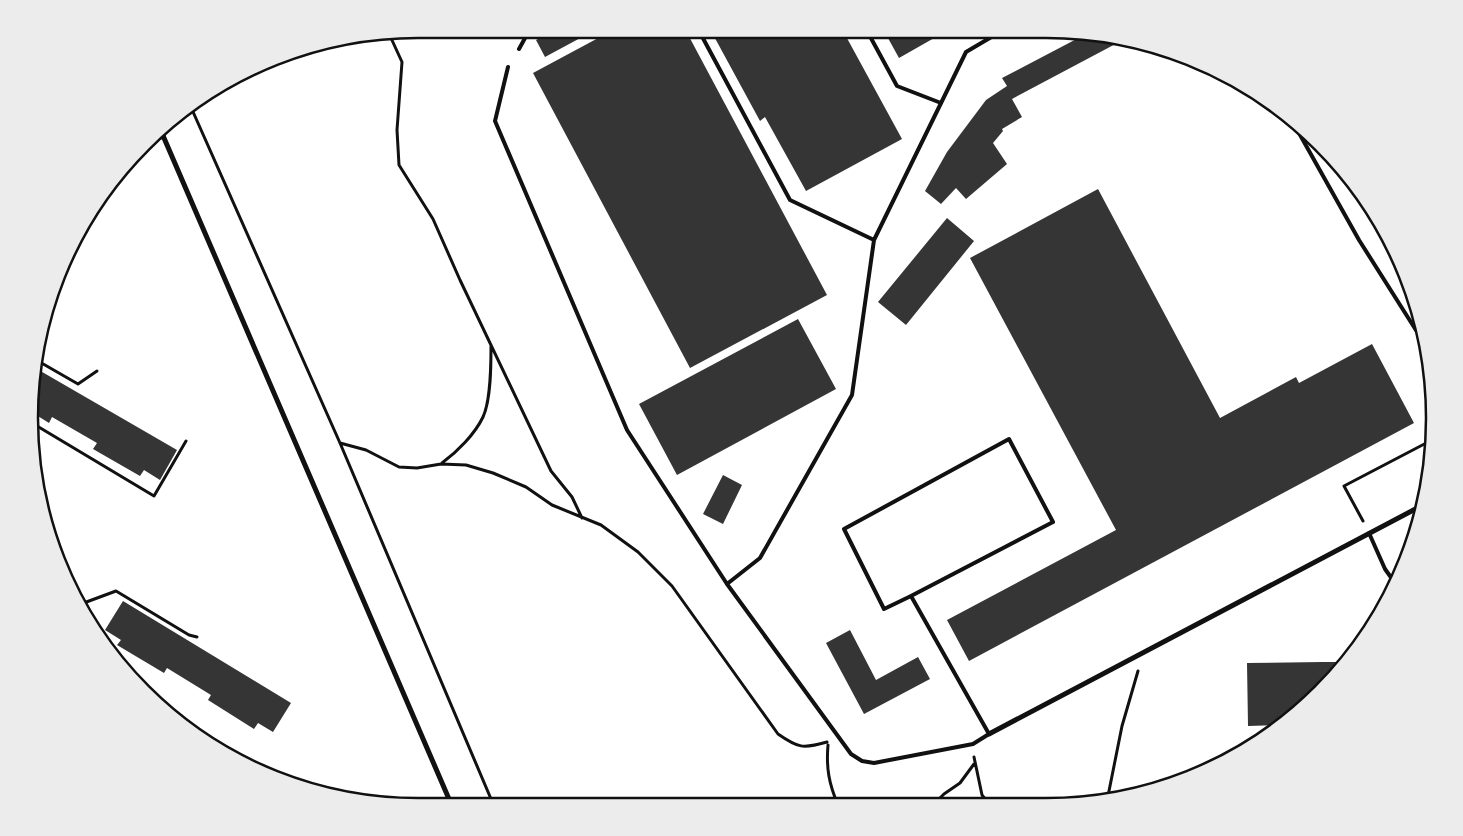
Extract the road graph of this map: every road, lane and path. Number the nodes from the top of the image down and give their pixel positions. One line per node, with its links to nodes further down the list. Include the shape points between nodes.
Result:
1 (391, 38): 14 (path, via 402,62 397,130 399,165 434,219)
2 (525, 38): 6 (lane)
3 (703, 38): 12 (lane, via 790,200)
4 (871, 38): 8 (lane, via 897,86)
5 (991, 38): 8 (lane, via 966,52)
6 (519, 49)
7 (508, 67): 26 (lane, via 495,121 628,430)
8 (941, 103): 12 (lane)
9 (193, 111): 19 (path)
10 (164, 136): 37 (street)
11 (1301, 137): 13 (lane, via 1359,240)
12 (874, 240): 26 (lane, via 852,394 760,558)
13 (1415, 328)
14 (491, 346): 21 (path, via 491,375 483,416 454,454); 23 (path, via 551,472 572,497)
15 (42, 363): 16 (path, via 78,384)
16 (97, 370)
17 (38, 428): 18 (path, via 154,496)
18 (186, 441)
19 (340, 443): 21 (path, via 366,450 398,467); 38 (path)
20 (1425, 444): 24 (path, via 1344,486)
21 (441, 464): 23 (path, via 466,465 493,473)
22 (1414, 509): 24 (street)
23 (582, 518): 33 (path, via 601,525 638,552 672,586 778,734 792,744 807,748)
24 (1369, 533): 25 (lane); 30 (street)
25 (1391, 577)
26 (727, 584): 31 (lane)
27 (911, 596): 27 (lane, via 884,609 844,529 1009,439 1053,522); 32 (lane)
28 (85, 602): 29 (path, via 116,591 189,635)
29 (198, 637)
30 (1144, 652): 32 (street); 36 (path, via 1122,726)
31 (836, 734): 33 (path); 34 (lane, via 851,754 862,761 874,763)
32 (989, 734): 34 (lane)
33 (828, 741): 39 (path, via 826,768)
34 (973, 744): 35 (path)
35 (975, 763): 40 (path, via 960,784); 41 (path)
36 (1109, 793)
37 (449, 798)
38 (491, 798)
39 (835, 798)
40 (940, 798)
41 (984, 798)

